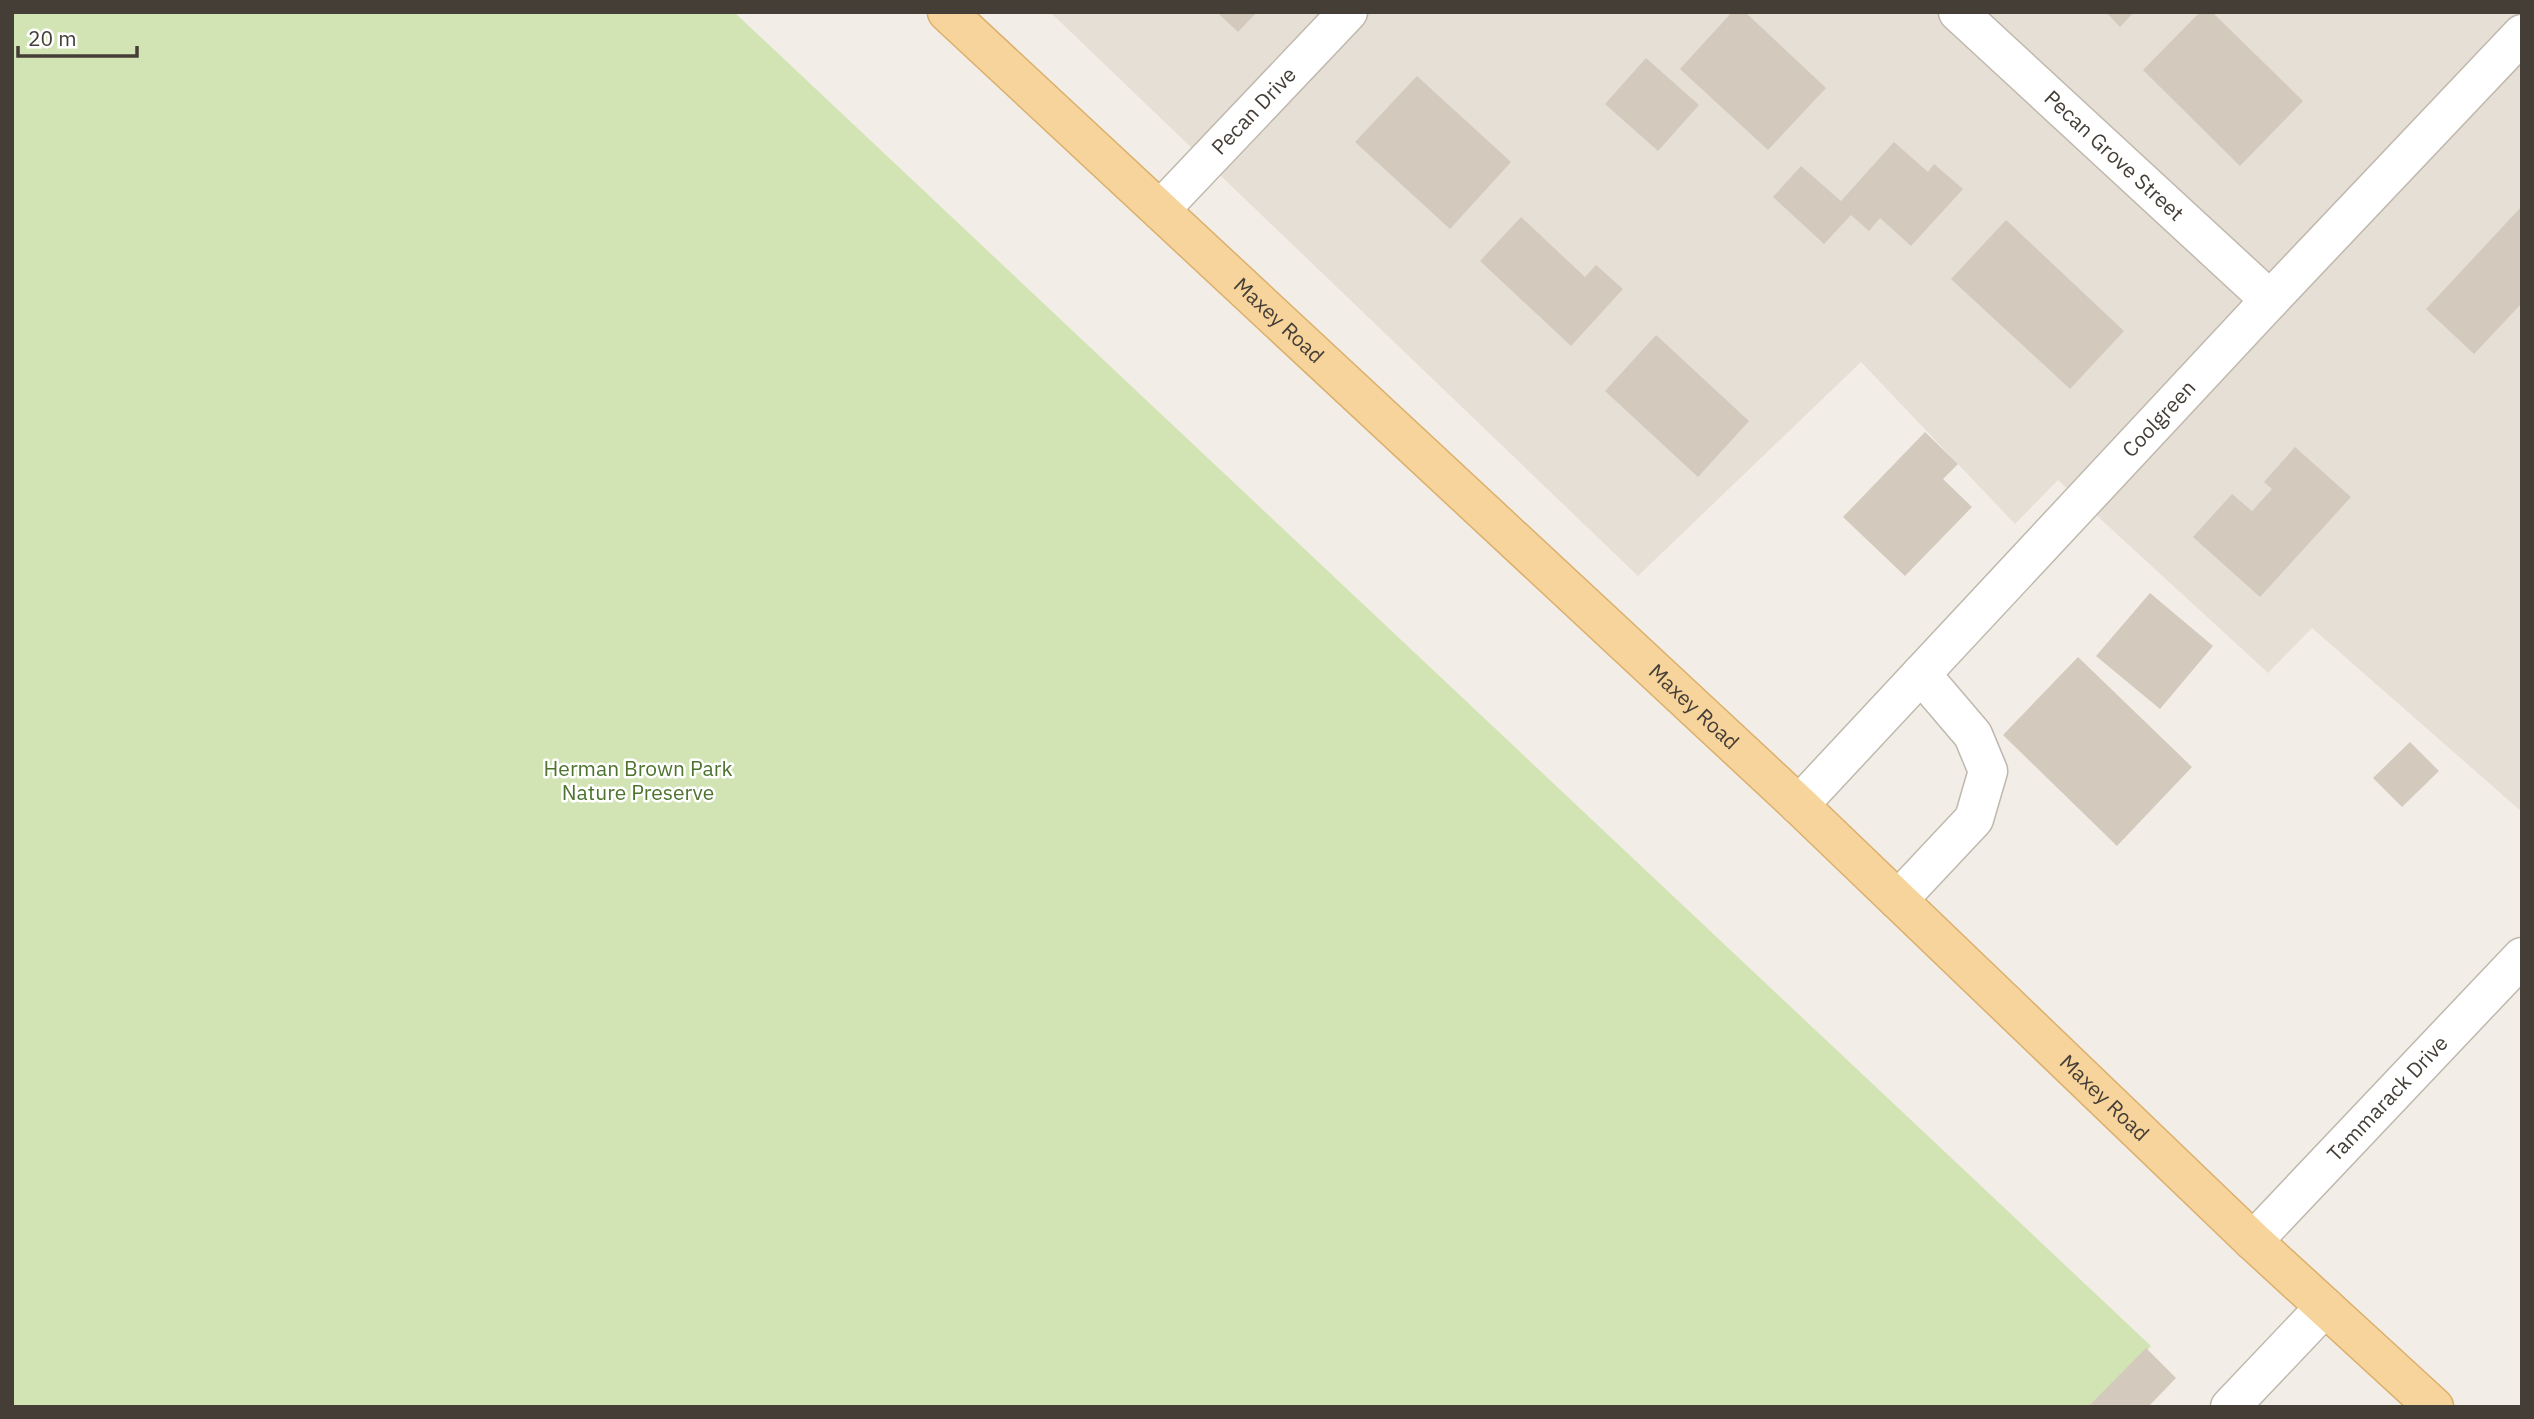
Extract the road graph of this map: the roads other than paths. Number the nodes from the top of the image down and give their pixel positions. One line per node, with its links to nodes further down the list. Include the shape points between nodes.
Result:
1 (947, 12): 5 (main road, Maxey Road)
2 (1348, 12): 5 (street, Pecan Drive)
3 (1958, 12): 6 (street, Pecan Grove Street)
4 (2522, 34): 6 (street, Coolgreen)
5 (1161, 209): 8 (main road, Maxey Road)
6 (2270, 300): 7 (street, Coolgreen)
7 (1921, 674): 8 (street, Coolgreen); 9 (street, via 1973,735 1988,771 1974,819)
8 (1798, 805): 9 (main road, Maxey Road)
9 (1898, 900): 11 (main road, Maxey Road)
10 (2522, 957): 11 (street, Tammarack Drive)
11 (2253, 1241): 12 (main road, Maxey Road)
12 (2325, 1307): 13 (street); 14 (main road, Maxey Road)
13 (2230, 1407)
14 (2434, 1407)

